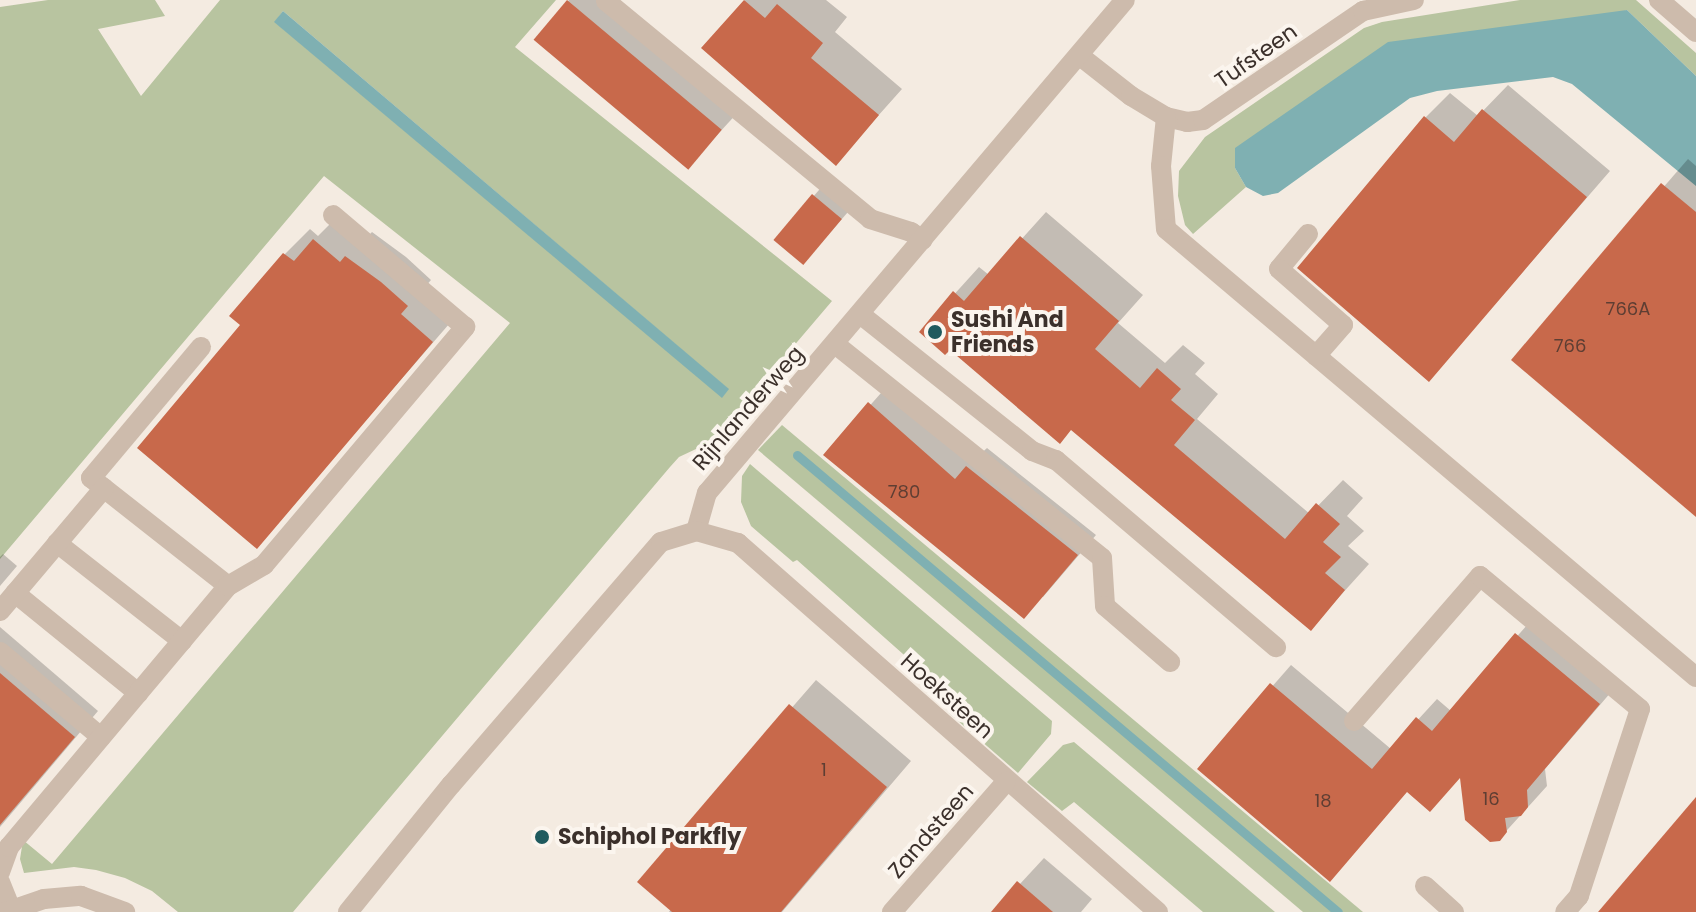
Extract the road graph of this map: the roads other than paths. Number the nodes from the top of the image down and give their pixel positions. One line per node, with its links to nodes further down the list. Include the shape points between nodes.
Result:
1 (1125, 0): 6 (street, Rijnlanderweg)
2 (1414, 0): 7 (street, Tufsteen, via 1363,11 1203,120)
3 (1659, 0): 5 (street)
4 (606, 1): 10 (street, via 870,219)
5 (1696, 32)
6 (1080, 56): 7 (street, Tufsteen); 10 (street, Rijnlanderweg)
7 (1166, 117): 14 (street, via 1161,166 1166,229)
8 (333, 215): 18 (street, via 465,327 264,565)
9 (1308, 234): 14 (street, via 1279,269 1343,325)
10 (923, 240): 11 (street, Rijnlanderweg)
11 (860, 314): 12 (street, Rijnlanderweg); 22 (street, via 1032,451 1056,460)
12 (835, 344): 16 (street, Rijnlanderweg, via 707,493); 24 (street, via 1102,558 1105,606)
13 (201, 347): 15 (street, via 91,478)
14 (1316, 356): 25 (street)
15 (104, 488): 17 (street); 18 (street)
16 (696, 531): 29 (street, Hoeksteen, via 738,543); 35 (street, via 661,542)
17 (57, 543): 19 (street); 21 (street)
18 (228, 586): 21 (street)
19 (15, 593): 20 (street); 26 (street)
20 (0, 611)
21 (182, 641): 26 (street)
22 (1276, 647)
23 (0, 652): 28 (street)
24 (1170, 662)
25 (1696, 677)
26 (138, 693): 28 (street)
27 (1354, 721): 39 (street, via 1480,576 1640,709 1579,896)
28 (101, 737): 30 (street, via 9,847)
29 (1006, 782): 36 (street, Zandsteen); 37 (street, Hoeksteen)
30 (0, 872)
31 (0, 882): 33 (street)
32 (1425, 886): 38 (street)
33 (8, 910): 34 (street, via 44,899 81,896)
34 (125, 912)
35 (348, 912)
36 (892, 912)
37 (1158, 912)
38 (1454, 912)
39 (1565, 912)

